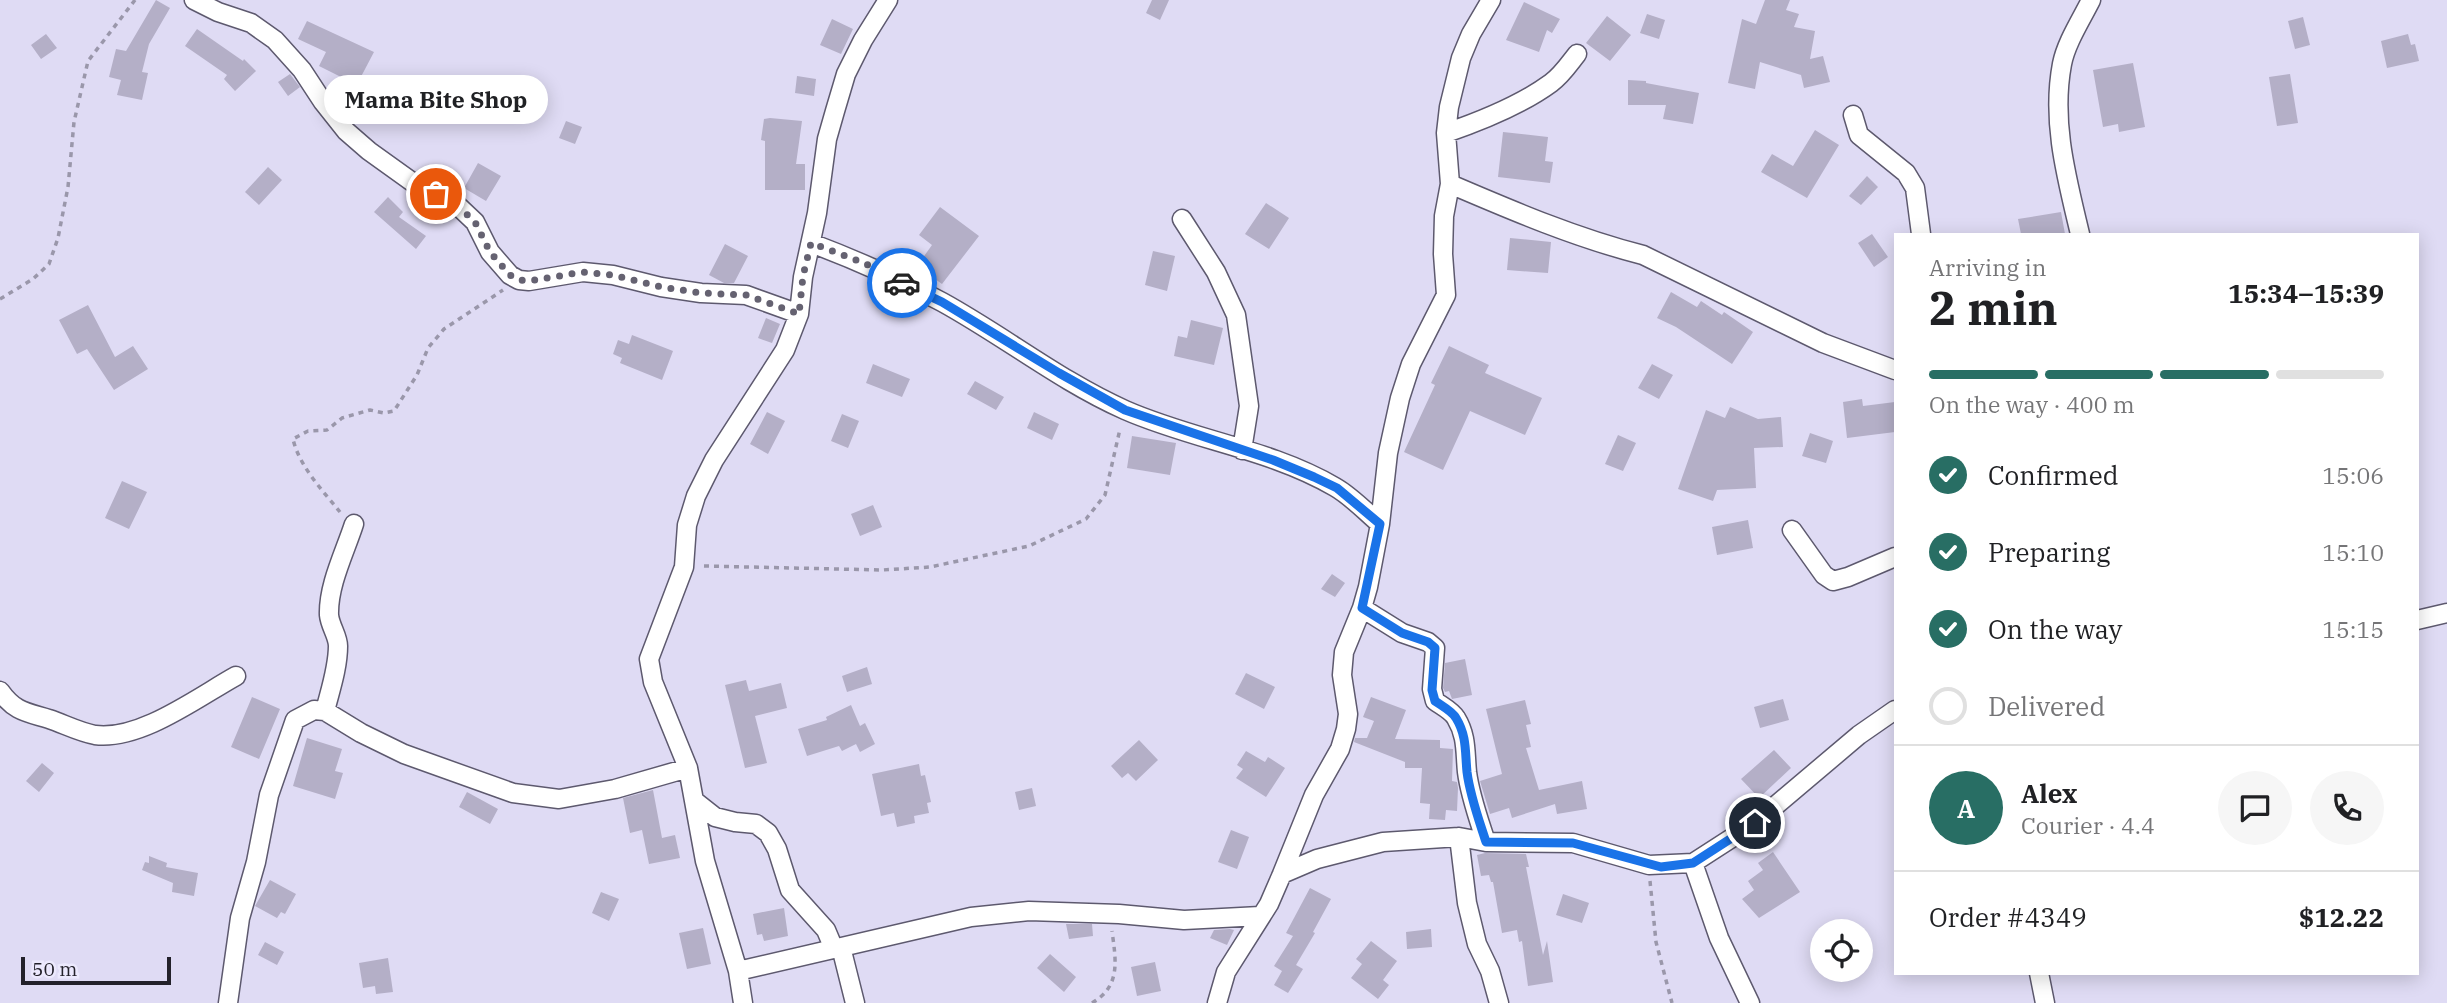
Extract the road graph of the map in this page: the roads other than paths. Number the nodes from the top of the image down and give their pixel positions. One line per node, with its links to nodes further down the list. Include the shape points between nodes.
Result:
1 (194, 0): 13 (street, via 251,23 275,40 346,131 415,184 457,205 475,222 490,252 519,280 583,272 613,275 661,287 746,295)
2 (888, 0): 12 (street, via 846,74 827,139)
3 (1492, 0): 7 (street, via 1461,58)
4 (2091, 0): 11 (street, via 2062,62 2058,104 2062,155)
5 (1577, 54): 7 (street, via 1551,83 1476,123)
6 (1853, 115): 10 (street, via 1859,135 1906,173 1915,188)
7 (1446, 133): 8 (street)
8 (1450, 184): 14 (street, via 1540,221 1643,255 1823,343); 17 (street, via 1444,216 1446,295 1411,364 1401,398 1388,453)
9 (1182, 219): 15 (street, via 1216,272 1236,316 1249,406)
10 (1921, 233)
11 (2080, 233)
12 (811, 243): 13 (street); 15 (street, via 864,263 942,302 1125,410)
13 (799, 314): 27 (street, via 785,350 696,496 687,526 684,567 649,659 653,682)
14 (1894, 370)
15 (1242, 450): 17 (street, via 1337,488)
16 (354, 524): 25 (street, via 329,613 338,643)
17 (1380, 524): 20 (street)
18 (1792, 530): 19 (street, via 1833,581)
19 (1894, 557)
20 (1362, 608): 30 (street, via 1435,648 1432,690 1435,701 1454,714 1467,745 1467,772); 32 (street, via 1344,652 1348,714 1340,749 1314,795)
21 (2447, 613): 22 (street)
22 (2419, 620)
23 (236, 676): 24 (street, via 169,716 138,729 97,735 28,715)
24 (0, 691)
25 (325, 711): 27 (street, via 404,754 513,793 559,799); 37 (street, via 314,710 295,720 269,795 240,918)
26 (1894, 711): 31 (street, via 1755,823)
27 (688, 768): 28 (street)
28 (696, 802): 34 (street, via 715,817 756,824 768,834 790,890); 35 (street, via 705,861)
29 (1459, 837): 30 (street); 32 (street, via 1383,842 1317,859); 41 (street, via 1477,944)
30 (1486, 842): 31 (street, via 1573,843 1649,865)
31 (1693, 863): 42 (street, via 1719,938)
32 (1282, 874): 33 (street)
33 (1260, 916): 34 (street, via 1184,920 998,913); 40 (street, via 1226,972)
34 (837, 948): 35 (street); 39 (street)
35 (738, 971): 38 (street)
36 (2039, 975): 43 (street)
37 (228, 1003)
38 (743, 1003)
39 (855, 1003)
40 (1217, 1003)
41 (1499, 1003)
42 (1749, 1003)
43 (2045, 1003)

